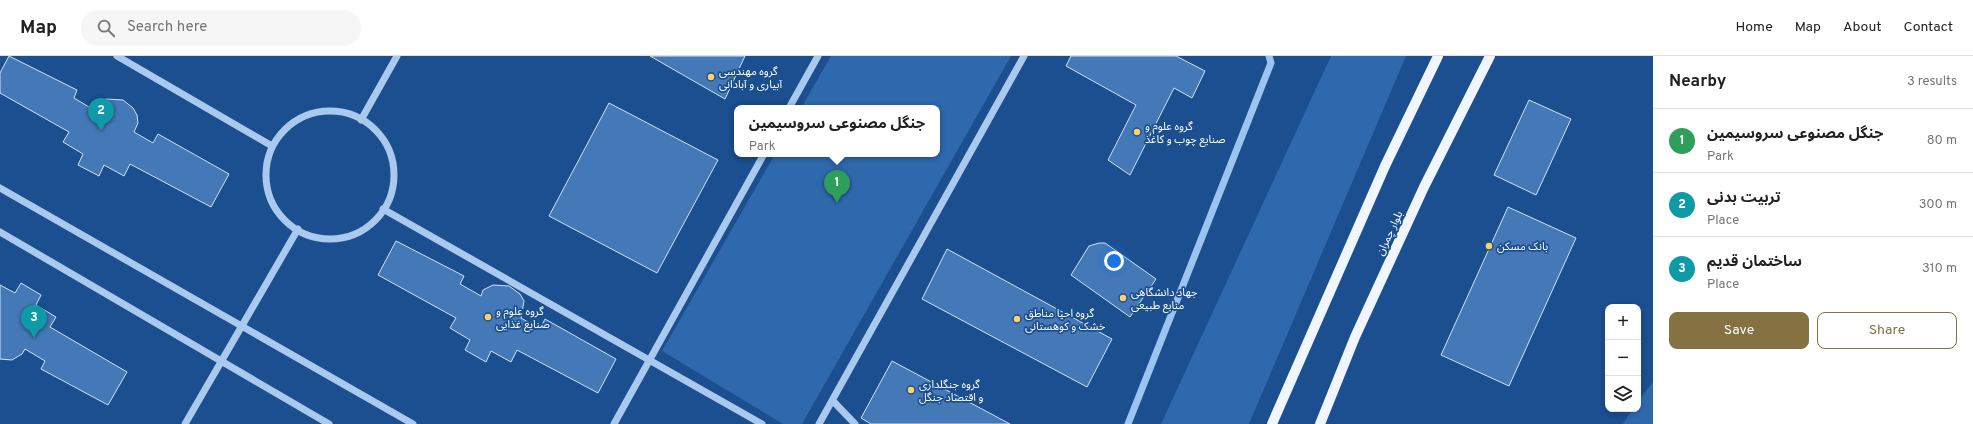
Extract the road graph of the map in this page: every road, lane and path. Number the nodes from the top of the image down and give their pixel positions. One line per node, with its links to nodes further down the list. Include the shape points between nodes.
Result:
1 (116, 56): 9 (street)
2 (397, 56): 8 (street)
3 (818, 56): 7 (street)
4 (1024, 56): 18 (street)
5 (1438, 56): 26 (main road, via 1381,173)
6 (1490, 56): 27 (main road, بلوار چمران, via 1420,194 1355,336)
7 (791, 105)
8 (361, 120): 9 (street, via 345,112 316,112 290,124); 12 (street, via 371,124 388,147 395,175 388,203)
9 (272, 146): 13 (street, via 265,174 272,202 289,225)
10 (762, 157): 16 (street)
11 (0, 188): 15 (street)
12 (383, 209): 13 (street, via 370,225 344,238 315,238); 16 (street)
13 (298, 229): 15 (street)
14 (0, 232): 17 (street)
15 (241, 327): 17 (street); 21 (street)
16 (649, 361): 22 (street); 23 (street)
17 (221, 362): 19 (street); 20 (street)
18 (833, 401): 24 (street); 25 (street)
19 (185, 424)
20 (329, 424)
21 (413, 424)
22 (614, 424)
23 (762, 424)
24 (820, 424)
25 (855, 424)
26 (1272, 424)
27 (1320, 424)

